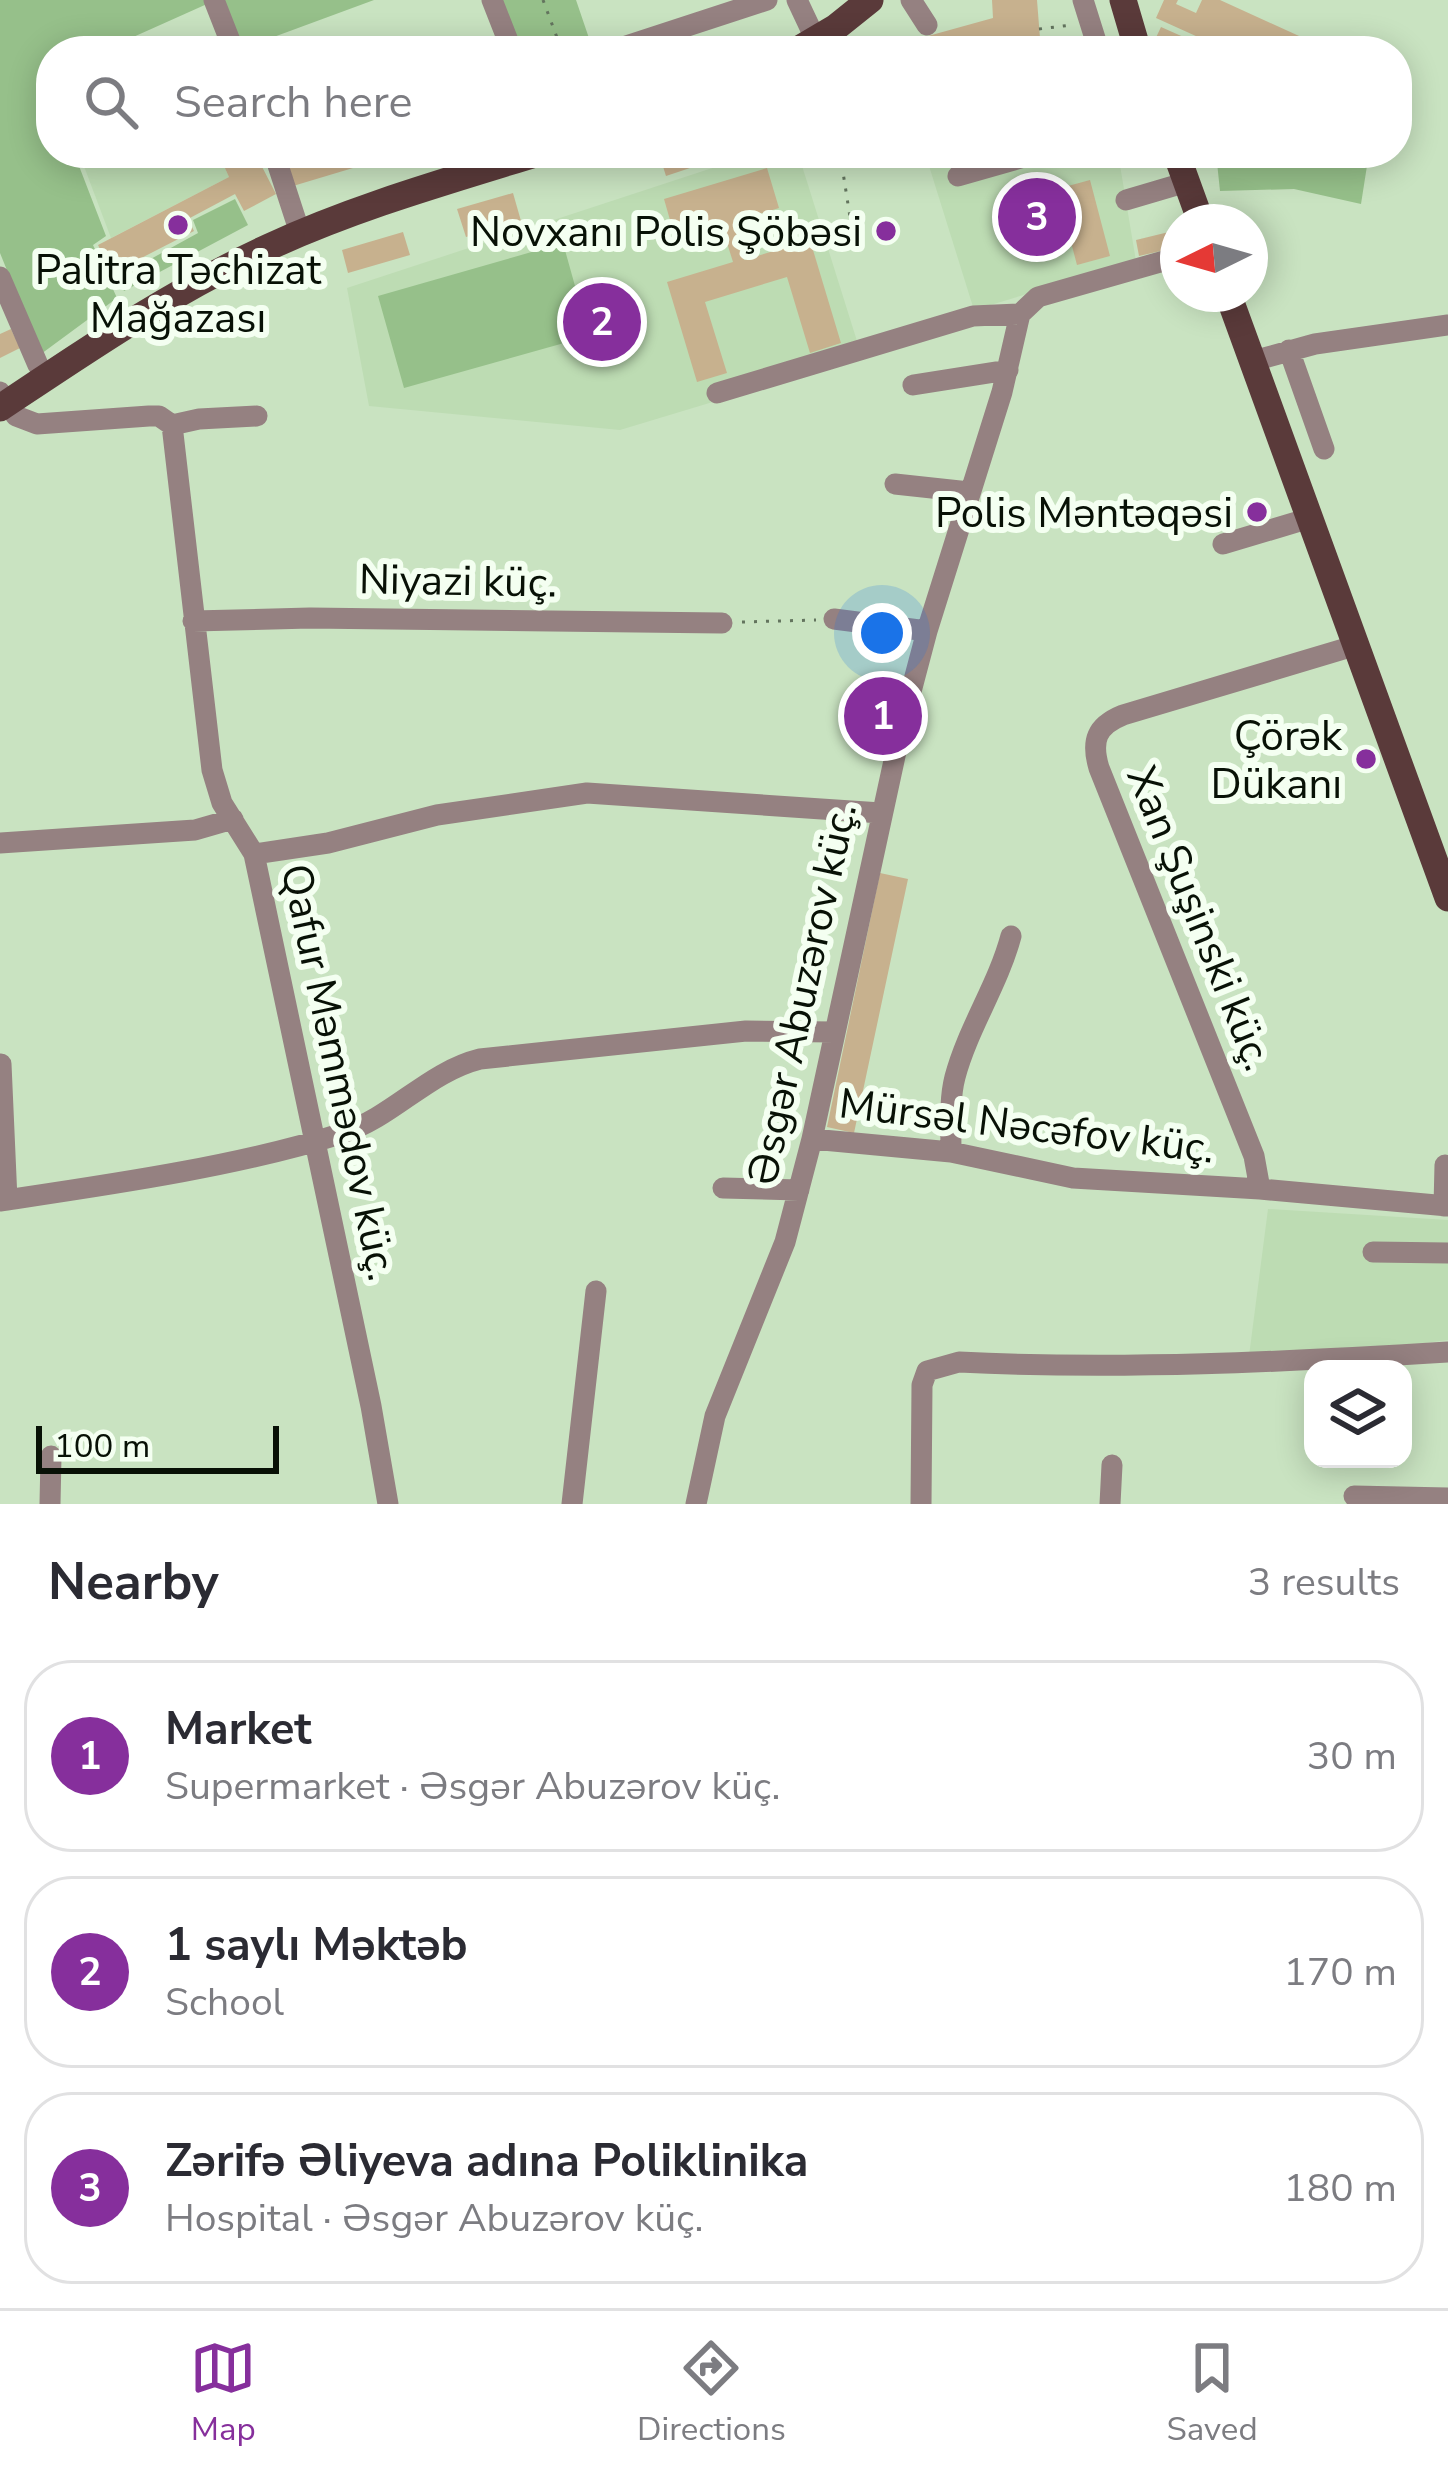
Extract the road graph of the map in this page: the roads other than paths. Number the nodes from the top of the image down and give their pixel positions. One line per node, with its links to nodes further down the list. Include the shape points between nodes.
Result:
1 (214, 0): 11 (street)
2 (492, 0): 12 (street)
3 (767, 0): 13 (street)
4 (796, 0): 14 (street)
5 (870, 0): 15 (main road)
6 (893, 0): 16 (main road)
7 (911, 0): 10 (street)
8 (1083, 0): 17 (street)
9 (1130, 16): 18 (street)
10 (927, 26)
11 (228, 36)
12 (506, 36)
13 (657, 36)
14 (810, 36)
15 (828, 36)
16 (846, 36)
17 (1094, 36)
18 (1098, 36)
19 (279, 168): 28 (street)
20 (440, 168): 28 (main road)
21 (490, 168): 28 (main road)
22 (986, 168): 24 (street)
23 (1182, 168): 25 (main road)
24 (958, 176)
25 (1186, 182): 26 (street); 27 (main road)
26 (1126, 200)
27 (1195, 204)
28 (297, 226): 36 (main road, via 182,275); 40 (main road)
29 (1160, 262): 32 (street, via 1038,297)
30 (0, 278): 36 (street)
31 (1235, 312): 35 (main road)
32 (1020, 314): 37 (street, Əsgər Abuzərov küç.); 39 (street, via 974,316)
33 (1448, 325): 34 (street)
34 (1289, 350): 35 (street); 43 (street)
35 (1253, 361): 46 (main road)
36 (38, 365): 40 (main road)
37 (1008, 370): 38 (street); 45 (street, Əsgər Abuzərov küç.)
38 (913, 385)
39 (717, 392)
40 (2, 399): 42 (street, via 37,424 159,416)
41 (257, 416): 42 (street)
42 (172, 425): 49 (street, Qafur Məmmədov küç.)
43 (1324, 449)
44 (896, 484): 45 (street)
45 (969, 492): 51 (street, Əsgər Abuzərov küç.)
46 (1310, 518): 47 (street); 52 (main road)
47 (1223, 544)
48 (834, 620): 51 (street)
49 (193, 621): 50 (street, Niyazi küç.); 54 (street, Qafur Məmmədov küç., via 212,770)
50 (722, 623)
51 (927, 631): 53 (street, Əsgər Abuzərov küç.)
52 (1357, 645): 57 (main road); 66 (street, Xan Şuşinski küç., via 1123,715 1094,739)
53 (881, 813): 56 (street, via 587,793); 59 (street, Əsgər Abuzərov küç.)
54 (233, 819): 55 (street, via 195,830); 56 (street, Qafur Məmmədov küç.)
55 (0, 843)
56 (254, 854): 62 (street, Qafur Məmmədov küç.)
57 (1448, 898)
58 (1012, 936): 63 (street, via 956,1071)
59 (836, 1032): 61 (street, Əsgər Abuzərov küç.); 62 (street, Mürsəl Nəcəfov küç., via 746,1031 480,1059 364,1124)
60 (1, 1064): 68 (street)
61 (812, 1139): 63 (street, Mürsəl Nəcəfov küç.); 67 (street, Əsgər Abuzərov küç.)
62 (314, 1140): 68 (street, Mürsəl Nəcəfov küç.); 79 (street, Qafur Məmmədov küç.)
63 (951, 1152): 66 (street, Mürsəl Nəcəfov küç., via 1072,1178)
64 (1445, 1165): 69 (street)
65 (723, 1188): 67 (street)
66 (1260, 1189): 69 (street, Mürsəl Nəcəfov küç.)
67 (799, 1190): 81 (street, Əsgər Abuzərov küç., via 715,1416)
68 (3, 1200)
69 (1446, 1206)
70 (1373, 1252): 71 (street)
71 (1448, 1253)
72 (596, 1291): 80 (street)
73 (1448, 1352): 82 (street, via 1211,1365 939,1365 922,1385)
74 (51, 1456): 78 (street)
75 (1112, 1465): 83 (street)
76 (1354, 1496): 77 (street)
77 (1448, 1498)
78 (50, 1504)
79 (388, 1504)
80 (572, 1504)
81 (696, 1504)
82 (921, 1504)
83 (1110, 1504)

